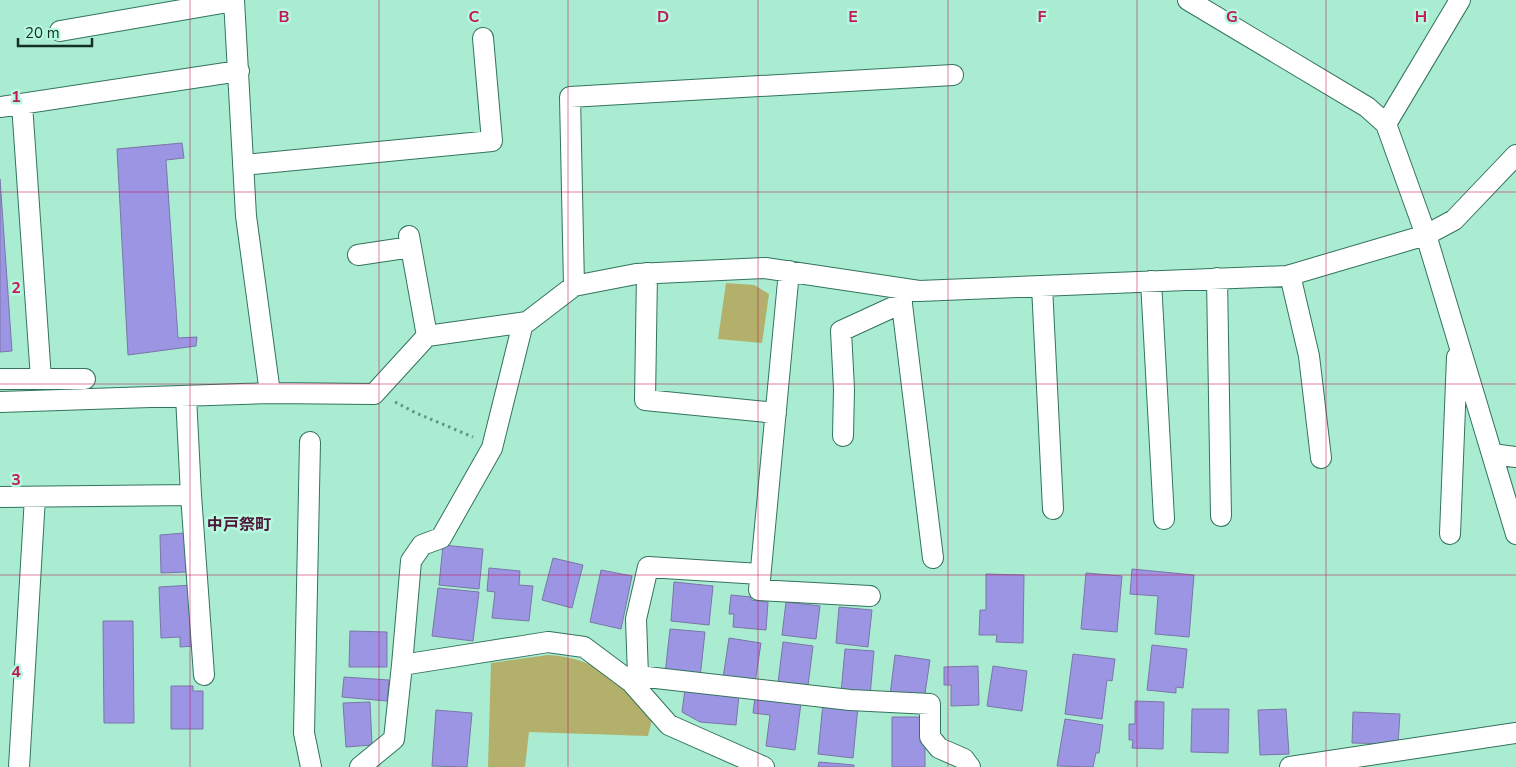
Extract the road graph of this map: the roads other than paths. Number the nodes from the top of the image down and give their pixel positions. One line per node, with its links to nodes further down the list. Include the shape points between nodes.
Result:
1 (1188, 0): 10 (street, via 1367,107)
2 (1460, 0): 10 (street)
3 (234, 1): 4 (street); 6 (street)
4 (60, 31)
5 (483, 38): 12 (street, via 492,141)
6 (238, 71): 8 (street); 12 (street)
7 (953, 75): 20 (street, via 570,98)
8 (22, 104): 9 (street); 27 (street)
9 (0, 107)
10 (1386, 124): 13 (street)
11 (1516, 155): 13 (street, via 1454,220)
12 (243, 166): 29 (street, via 246,216)
13 (1426, 235): 17 (street); 25 (street)
14 (358, 255): 24 (street, via 410,242)
15 (789, 271): 16 (street, via 765,268); 22 (street); 32 (street)
16 (647, 273): 20 (street); 32 (street, via 645,400)
17 (1290, 275): 18 (street); 37 (street, via 1309,356)
18 (1217, 278): 19 (street); 42 (street)
19 (1152, 281): 21 (street); 43 (street)
20 (574, 286): 23 (street)
21 (1042, 286): 22 (street, via 919,291); 41 (street)
22 (901, 295): 33 (street, via 841,331); 46 (street)
23 (523, 323): 24 (street); 49 (street, via 492,448 441,538 422,546 411,561)
24 (427, 336): 29 (street, via 374,394)
25 (1458, 342): 35 (street); 44 (street)
26 (0, 379): 27 (street)
27 (41, 379): 28 (street)
28 (85, 379)
29 (270, 393): 30 (street)
30 (186, 396): 31 (street); 38 (street)
31 (0, 402)
32 (776, 413): 47 (street)
33 (843, 436)
34 (310, 442): 54 (street, via 304,733)
35 (1492, 454): 36 (street); 45 (street)
36 (1516, 457)
37 (1321, 458)
38 (191, 495): 40 (street); 50 (street)
39 (0, 497): 40 (street)
40 (35, 497): 53 (street)
41 (1053, 508)
42 (1222, 516)
43 (1164, 519)
44 (1450, 534)
45 (1516, 534)
46 (933, 558)
47 (760, 574): 48 (street, via 759,590); 51 (street, via 648,567 636,619)
48 (870, 596)
49 (402, 664): 51 (street, via 548,642 584,647); 55 (street, via 394,739)
50 (204, 675)
51 (634, 679): 56 (street, via 669,725); 57 (street, via 850,700 930,704 930,737 939,748 964,759)
52 (1516, 733): 58 (street)
53 (19, 767)
54 (311, 767)
55 (360, 767)
56 (764, 767)
57 (970, 767)
58 (1290, 767)

